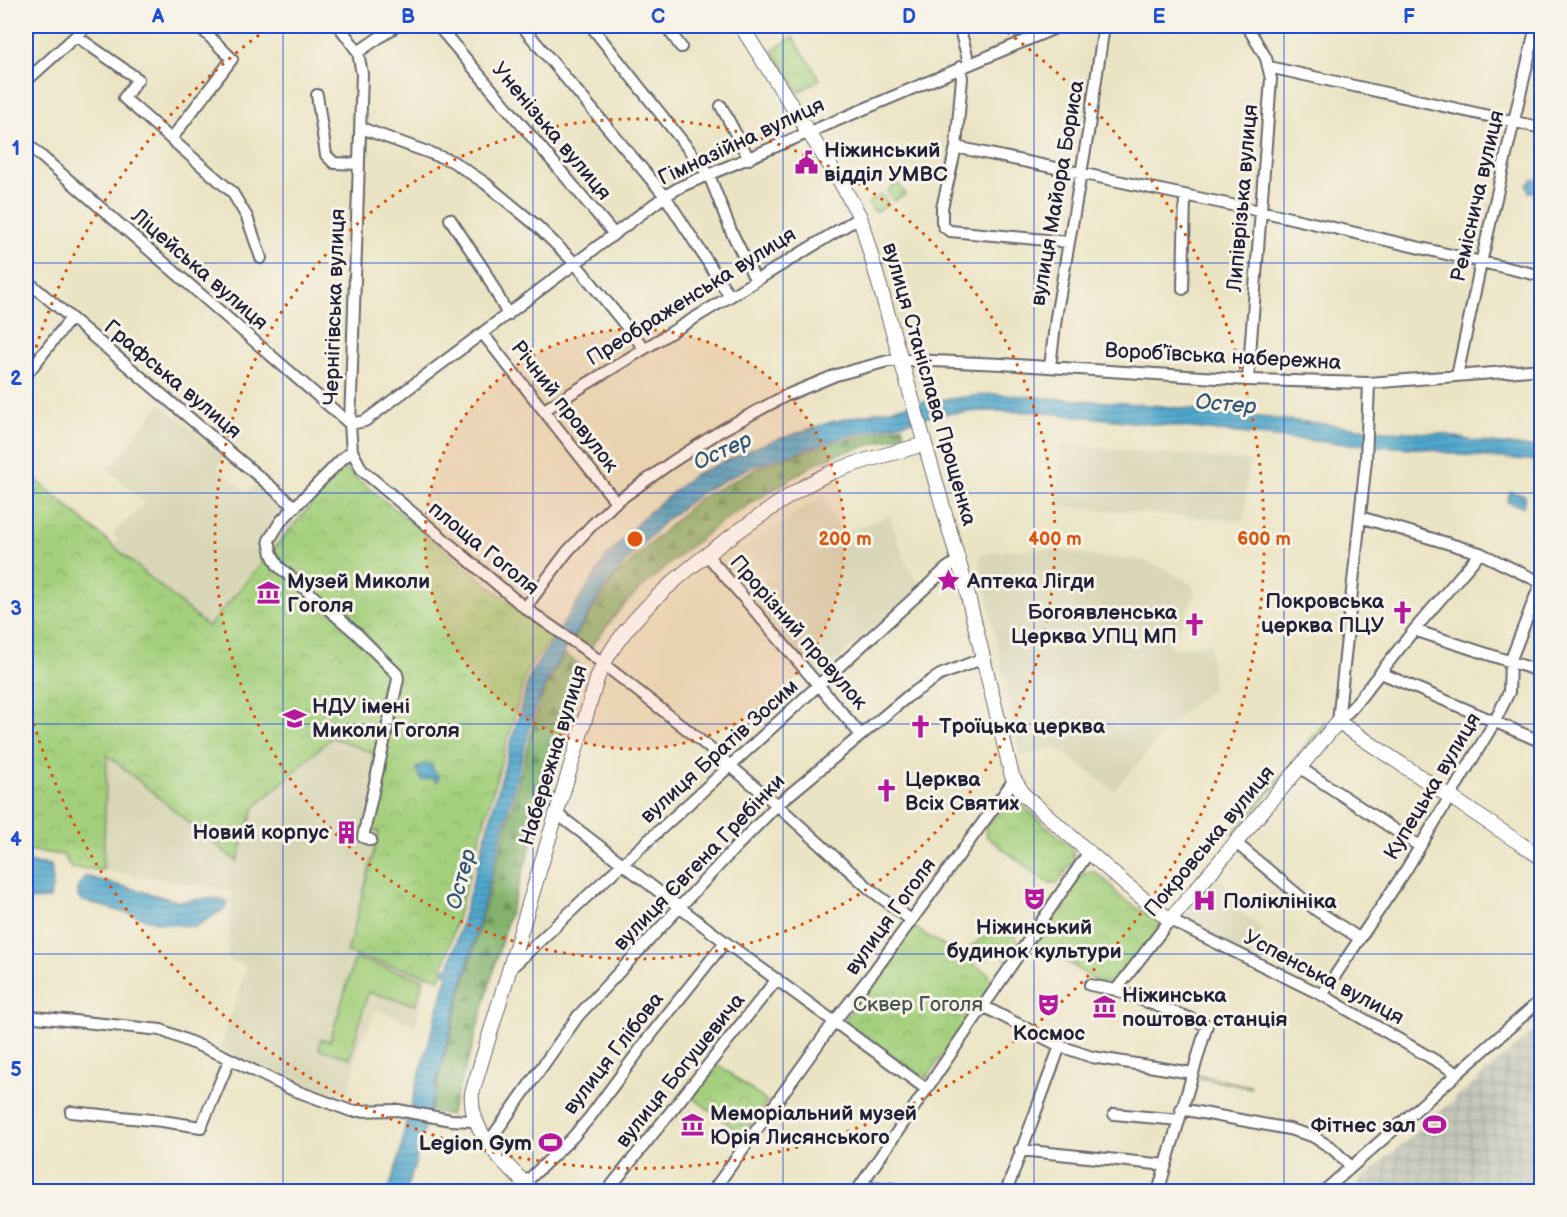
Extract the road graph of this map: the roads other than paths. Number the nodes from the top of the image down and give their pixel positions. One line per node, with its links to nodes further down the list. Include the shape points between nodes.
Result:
1 (87, 26): 15 (street)
2 (199, 26): 27 (street, via 232,59)
3 (339, 26): 17 (street, Чернігівська вулиця)
4 (396, 26): 17 (street)
5 (438, 26): 39 (street, Уненізька вулиця)
6 (522, 26): 34 (street)
7 (591, 26): 33 (street)
8 (666, 26): 16 (street)
9 (741, 26): 26 (main road, вулиця Станіслава Прощенка)
10 (959, 26): 18 (street)
11 (1060, 26): 18 (street, Гімназійна вулиця)
12 (1104, 26): 32 (street, вулиця Майора Бориса)
13 (1247, 26): 19 (street, Липіврізька вулиця)
14 (1536, 26): 23 (street, Реміснича вулиця)
15 (76, 36): 20 (street); 27 (street, via 138,79 124,98)
16 (681, 47)
17 (358, 51): 24 (street, Чернігівська вулиця, via 362,74)
18 (964, 65): 26 (street, Гімназійна вулиця); 29 (street)
19 (1269, 67): 23 (street); 36 (street, Липіврізька вулиця)
20 (26, 81)
21 (317, 95): 31 (street, via 326,155 334,163)
22 (721, 105): 30 (street)
23 (1515, 122): 25 (street); 43 (street, Реміснича вулиця)
24 (361, 128): 31 (street, Чернігівська вулиця); 42 (street, via 470,171)
25 (1542, 128)
26 (808, 130): 30 (street, Гімназійна вулиця); 37 (main road, вулиця Станіслава Прощенка)
27 (172, 138): 41 (street, via 232,192 247,216)
28 (26, 143): 61 (street, Ліцейська вулиця)
29 (956, 147): 32 (street); 40 (street, via 942,208 944,227 950,231)
30 (749, 159): 33 (street, Гімназійна вулиця)
31 (359, 164): 61 (street, Чернігівська вулиця)
32 (1081, 172): 35 (street); 40 (street, вулиця Майора Бориса)
33 (709, 175): 34 (street, Гімназійна вулиця); 45 (street)
34 (665, 196): 39 (street, Гімназійна вулиця); 48 (street)
35 (1185, 196): 36 (street); 47 (street)
36 (1260, 211): 43 (street); 58 (street, Липіврізька вулиця)
37 (860, 217): 45 (street, Преображенська вулиця); 53 (main road, вулиця Станіслава Прощенка)
38 (450, 219): 49 (street)
39 (614, 234): 42 (street, Гімназійна вулиця)
40 (1068, 242): 54 (street, вулиця Майора Бориса)
41 (261, 258)
42 (575, 263): 49 (street, Гімназійна вулиця); 52 (street)
43 (1481, 263): 44 (street); 57 (street, Реміснича вулиця)
44 (1542, 276)
45 (755, 279): 48 (street, Преображенська вулиця)
46 (26, 280): 50 (street, Графська вулиця)
47 (1183, 289)
48 (729, 295): 52 (street, Преображенська вулиця)
49 (508, 315): 51 (street, Гімназійна вулиця)
50 (71, 318): 56 (street); 65 (street, Графська вулиця)
51 (483, 334): 60 (street, Річний провулок); 61 (street, Гімназійна вулиця, via 365,421)
52 (644, 348): 60 (street, Преображенська вулиця)
53 (902, 360): 54 (street, Воробʼївська набережна); 62 (main road, вулиця Станіслава Прощенка); 64 (street, via 836,375 785,396 705,441)
54 (1050, 367): 58 (street, Воробʼївська набережна)
55 (1542, 369): 57 (street, Воробʼївська набережна)
56 (26, 375)
57 (1457, 376): 59 (street, Воробʼївська набережна)
58 (1248, 380): 59 (street, Воробʼївська набережна)
59 (1369, 383): 66 (street)
60 (544, 410): 64 (street, Річний провулок)
61 (350, 424): 63 (street, Чернігівська вулиця)
62 (924, 444): 68 (main road, Набережна вулиця, via 815,480); 69 (main road, вулиця Станіслава Прощенка)
63 (352, 451): 65 (street); 71 (street, площа Гоголя, via 369,477)
64 (616, 502): 71 (street, via 567,552)
65 (295, 507): 89 (street, via 269,540 278,566 397,674 363,837)
66 (1360, 517): 67 (street); 79 (street)
67 (1480, 553): 70 (street); 72 (street, Покровська вулиця)
68 (707, 555): 75 (main road, Набережна вулиця, via 634,621); 78 (street, Прорізний провулок)
69 (958, 561): 73 (main road, вулиця Станіслава Прощенка); 78 (street, вулиця Братів Зосим)
70 (1541, 582): 74 (street, Купецька вулиця)
71 (525, 608): 75 (street, площа Гоголя)
72 (1414, 630): 74 (street); 77 (street, Покровська вулиця)
73 (984, 658): 81 (street, вулиця Євгена Гребінки, via 940,675); 85 (main road, вулиця Станіслава Прощенка)
74 (1510, 662): 76 (street); 80 (street, Купецька вулиця, via 1509,692)
75 (602, 664): 83 (street, площа Гоголя); 88 (main road, Набережна вулиця)
76 (1542, 672)
77 (1381, 673): 79 (street, Покровська вулиця); 80 (street)
78 (819, 685): 81 (street, Прорізний провулок); 83 (street, вулиця Братів Зосим)
79 (1338, 722): 84 (main road, Покровська вулиця); 86 (main road)
80 (1494, 723): 82 (street); 86 (street, Купецька вулиця)
81 (861, 735): 87 (street, вулиця Євгена Гребінки)
82 (1542, 742)
83 (731, 766): 87 (street, площа Гоголя); 94 (street, вулиця Братів Зосим)
84 (1299, 767): 90 (main road, Покровська вулиця); 91 (street)
85 (1014, 780): 92 (main road, via 1024,795); 96 (street, вулиця Гоголя)
86 (1450, 796): 91 (street, Купецька вулиця); 93 (main road)
87 (777, 805): 95 (street, вулиця Євгена Гребінки); 96 (street, площа Гоголя, via 871,890)
88 (556, 813): 94 (street); 100 (main road, Набережна вулиця)
89 (371, 840)
90 (1236, 843): 97 (main road, Покровська вулиця); 98 (street, via 1316,910)
91 (1419, 846): 98 (street, Купецька вулиця)
92 (1089, 852): 97 (main road); 106 (street)
93 (1542, 858)
94 (623, 864): 95 (street); 100 (street, вулиця Братів Зосим)
95 (680, 907): 99 (street); 118 (street, вулиця Євгена Гребінки, via 578,1016)
96 (911, 920): 108 (street, вулиця Гоголя)
97 (1170, 920): 103 (street, Покровська вулиця); 104 (street, Успенська вулиця)
98 (1359, 938): 104 (street, Купецька вулиця)
99 (725, 942): 101 (street); 123 (street, вулиця Глібова, via 590,1117)
100 (508, 972): 117 (main road, Набережна вулиця, via 472,1093)
101 (777, 980): 108 (street); 122 (street, вулиця Богушевича)
102 (1090, 985): 103 (street)
103 (1116, 990): 111 (street, via 1207,1025)
104 (1322, 995): 112 (street, Успенська вулиця)
105 (1542, 999): 112 (street)
106 (983, 1006): 109 (street); 113 (street)
107 (26, 1016): 110 (street, via 161,1030)
108 (834, 1022): 113 (street); 126 (street, вулиця Гоголя)
109 (1059, 1046): 111 (street, via 1103,1060); 119 (street)
110 (230, 1059): 114 (street, via 201,1127); 117 (street, via 291,1089 342,1108 398,1110)
111 (1192, 1073): 116 (street)
112 (1457, 1073): 121 (street)
113 (925, 1088): 124 (street)
114 (71, 1112)
115 (1114, 1114): 116 (street)
116 (1180, 1114): 120 (street); 121 (street, via 1289,1129 1312,1136 1332,1148)
117 (474, 1121): 118 (main road, Набережна вулиця)
118 (485, 1139): 123 (main road, Набережна вулиця)
119 (1020, 1150): 120 (street); 128 (street)
120 (1166, 1165): 129 (street)
121 (1351, 1167): 125 (street)
122 (612, 1185)
123 (529, 1187)
124 (858, 1189): 127 (street)
125 (1329, 1190)
126 (712, 1191)
127 (927, 1191)
128 (1006, 1191)
129 (1158, 1191)

